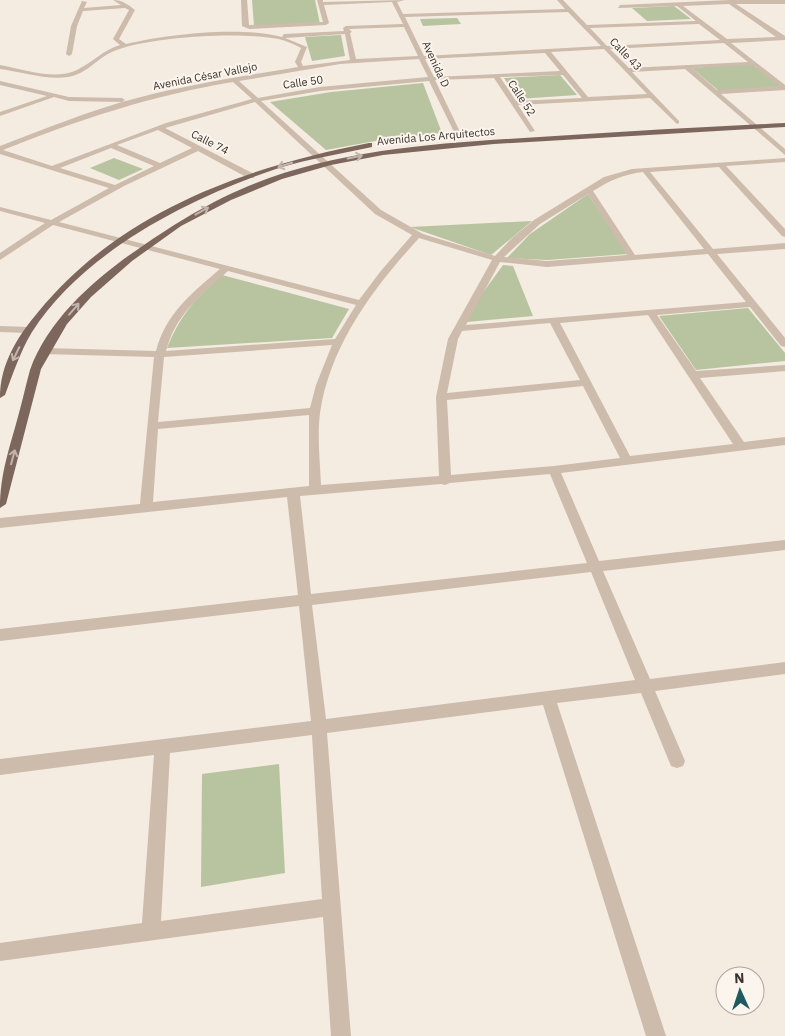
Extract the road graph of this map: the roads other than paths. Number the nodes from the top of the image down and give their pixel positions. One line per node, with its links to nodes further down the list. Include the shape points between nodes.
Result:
1 (116, 0): 11 (street)
2 (244, 0): 8 (street, via 245,26 249,27 326,23)
3 (394, 0): 4 (street); 8 (street); 17 (street, Avenida D)
4 (402, 0)
5 (560, 0): 14 (street, Calle 43)
6 (729, 1): 9 (street); 10 (street); 25 (street)
7 (84, 2): 13 (street)
8 (320, 2)
9 (785, 2)
10 (678, 4): 16 (street, via 618,5); 19 (street)
11 (128, 6): 13 (street); 27 (street, via 131,14 116,40)
12 (512, 6): 15 (street)
13 (82, 10): 30 (street, via 74,26)
14 (570, 10): 15 (street); 22 (street, Calle 43)
15 (517, 12): 17 (street)
16 (626, 13)
17 (402, 16): 20 (street, Avenida D)
18 (632, 19): 21 (street)
19 (699, 22): 21 (street); 26 (street)
20 (406, 25): 23 (street, via 346,28); 31 (street, Avenida D)
21 (638, 25): 22 (street)
22 (586, 27): 28 (street, Calle 43)
23 (349, 32): 24 (street); 32 (street)
24 (273, 36): 27 (street, via 185,38); 36 (street, via 304,48 298,62)
25 (784, 39): 26 (street, Avenida César Vallejo)
26 (725, 42): 28 (street, Avenida César Vallejo); 33 (street)
27 (124, 46): 34 (street, via 107,51 85,69 68,74 50,75)
28 (605, 47): 29 (street, Avenida César Vallejo); 37 (street, Calle 43)
29 (546, 50): 31 (street, Avenida César Vallejo); 38 (street)
30 (68, 54)
31 (422, 57): 32 (street, Avenida César Vallejo); 41 (street, Avenida D)
32 (353, 60): 36 (street, Avenida César Vallejo)
33 (753, 63): 35 (street); 43 (street)
34 (0, 66)
35 (687, 67): 37 (street); 44 (street)
36 (301, 68): 40 (street, Avenida César Vallejo)
37 (627, 70): 46 (street, Calle 43)
38 (565, 73): 39 (street, Calle 50); 47 (street)
39 (496, 76): 41 (street, Calle 50); 50 (street, Calle 52)
40 (235, 80): 48 (street, Avenida César Vallejo); 49 (street)
41 (432, 80): 49 (street, Calle 50, via 310,90); 59 (street, Avenida D)
42 (1, 84): 45 (street)
43 (785, 88): 44 (street)
44 (716, 92): 53 (street)
45 (52, 96): 48 (street, via 94,101); 51 (street)
46 (652, 96): 47 (street); 54 (street, Calle 43)
47 (586, 99): 50 (street)
48 (137, 100): 64 (street, Avenida César Vallejo, via 68,122)
49 (258, 100): 57 (street, Calle 50); 66 (street)
50 (514, 103): 58 (street, Calle 52)
51 (0, 114)
52 (785, 116): 53 (main road, Avenida Los Arquitectos)
53 (746, 118): 54 (main road, Avenida Los Arquitectos); 56 (street)
54 (677, 122): 58 (main road, Avenida Los Arquitectos)
55 (785, 125): 56 (main road, Avenida Los Arquitectos)
56 (754, 126): 65 (street); 68 (main road, Avenida Los Arquitectos, one-way to 56, via 384,151 446,144)
57 (159, 128): 62 (street, Calle 50); 63 (street, Calle 74)
58 (532, 131): 59 (main road, Avenida Los Arquitectos)
59 (459, 136): 60 (main road, Avenida Los Arquitectos)
60 (429, 138)
61 (374, 144): 66 (main road, Avenida Los Arquitectos)
62 (110, 145): 70 (street); 71 (street, Calle 50)
63 (199, 148): 70 (street); 73 (street, Calle 74)
64 (0, 150): 71 (street)
65 (785, 153)
66 (319, 156): 68 (street); 73 (main road, Avenida Los Arquitectos, one-way to 73)
67 (785, 160): 69 (street)
68 (327, 163): 78 (street, via 378,212); 82 (main road, Avenida Los Arquitectos, one-way to 68, via 212,206 256,186)
69 (720, 164): 72 (street); 79 (street)
70 (160, 166): 74 (street)
71 (55, 167): 74 (street)
72 (645, 170): 75 (street, via 608,179); 83 (street)
73 (251, 176): 80 (main road, Avenida Los Arquitectos, via 178,208)
74 (115, 187): 77 (street)
75 (590, 192): 85 (street); 86 (street, via 537,222)
76 (0, 209): 77 (street)
77 (51, 222): 80 (street); 84 (street)
78 (417, 234): 86 (street); 88 (street)
79 (785, 234)
80 (122, 240): 82 (street); 94 (main road, Avenida Los Arquitectos, via 56,296)
81 (785, 246): 83 (street)
82 (144, 247): 87 (street); 97 (main road, Avenida Los Arquitectos, one-way to 82, via 66,318 89,292)
83 (710, 252): 85 (street); 89 (street)
84 (0, 257)
85 (633, 258): 86 (street, via 547,264)
86 (497, 259): 92 (street)
87 (226, 268): 88 (street); 98 (street, via 184,305 165,335)
88 (361, 303): 95 (street)
89 (752, 304): 90 (street); 96 (street)
90 (650, 312): 91 (street); 100 (street)
91 (552, 319): 92 (street); 101 (street)
92 (459, 328): 103 (street)
93 (0, 329): 94 (street)
94 (28, 330): 102 (main road, Avenida Los Arquitectos, one-way to 102, via 14,356)
95 (337, 342): 98 (street); 104 (street)
96 (785, 344)
97 (44, 351): 98 (street); 113 (main road, Avenida Los Arquitectos, one-way to 97, via 36,369)
98 (159, 354): 105 (street)
99 (785, 368): 100 (street)
100 (691, 376): 107 (street)
101 (585, 383): 103 (street); 108 (street)
102 (0, 395)
103 (441, 397): 110 (street)
104 (315, 411): 105 (street); 111 (street)
105 (152, 426): 114 (street)
106 (785, 441): 107 (street)
107 (740, 445): 108 (street)
108 (627, 461): 109 (street)
109 (554, 470): 110 (street); 117 (street)
110 (445, 481): 111 (street)
111 (315, 491): 112 (street)
112 (293, 492): 114 (street); 118 (street)
113 (0, 504)
114 (146, 509): 115 (street)
115 (0, 523)
116 (785, 545): 117 (street)
117 (596, 566): 118 (street); 121 (street)
118 (304, 600): 119 (street); 123 (street)
119 (0, 635)
120 (785, 668): 121 (street)
121 (646, 686): 122 (street); 125 (street)
122 (548, 698): 123 (street); 131 (street)
123 (319, 727): 124 (street); 127 (street)
124 (162, 746): 126 (street); 128 (street)
125 (678, 761)
126 (0, 767)
127 (332, 907): 128 (street); 130 (street)
128 (151, 930): 129 (street)
129 (0, 952)
130 (341, 1036)
131 (656, 1036)

